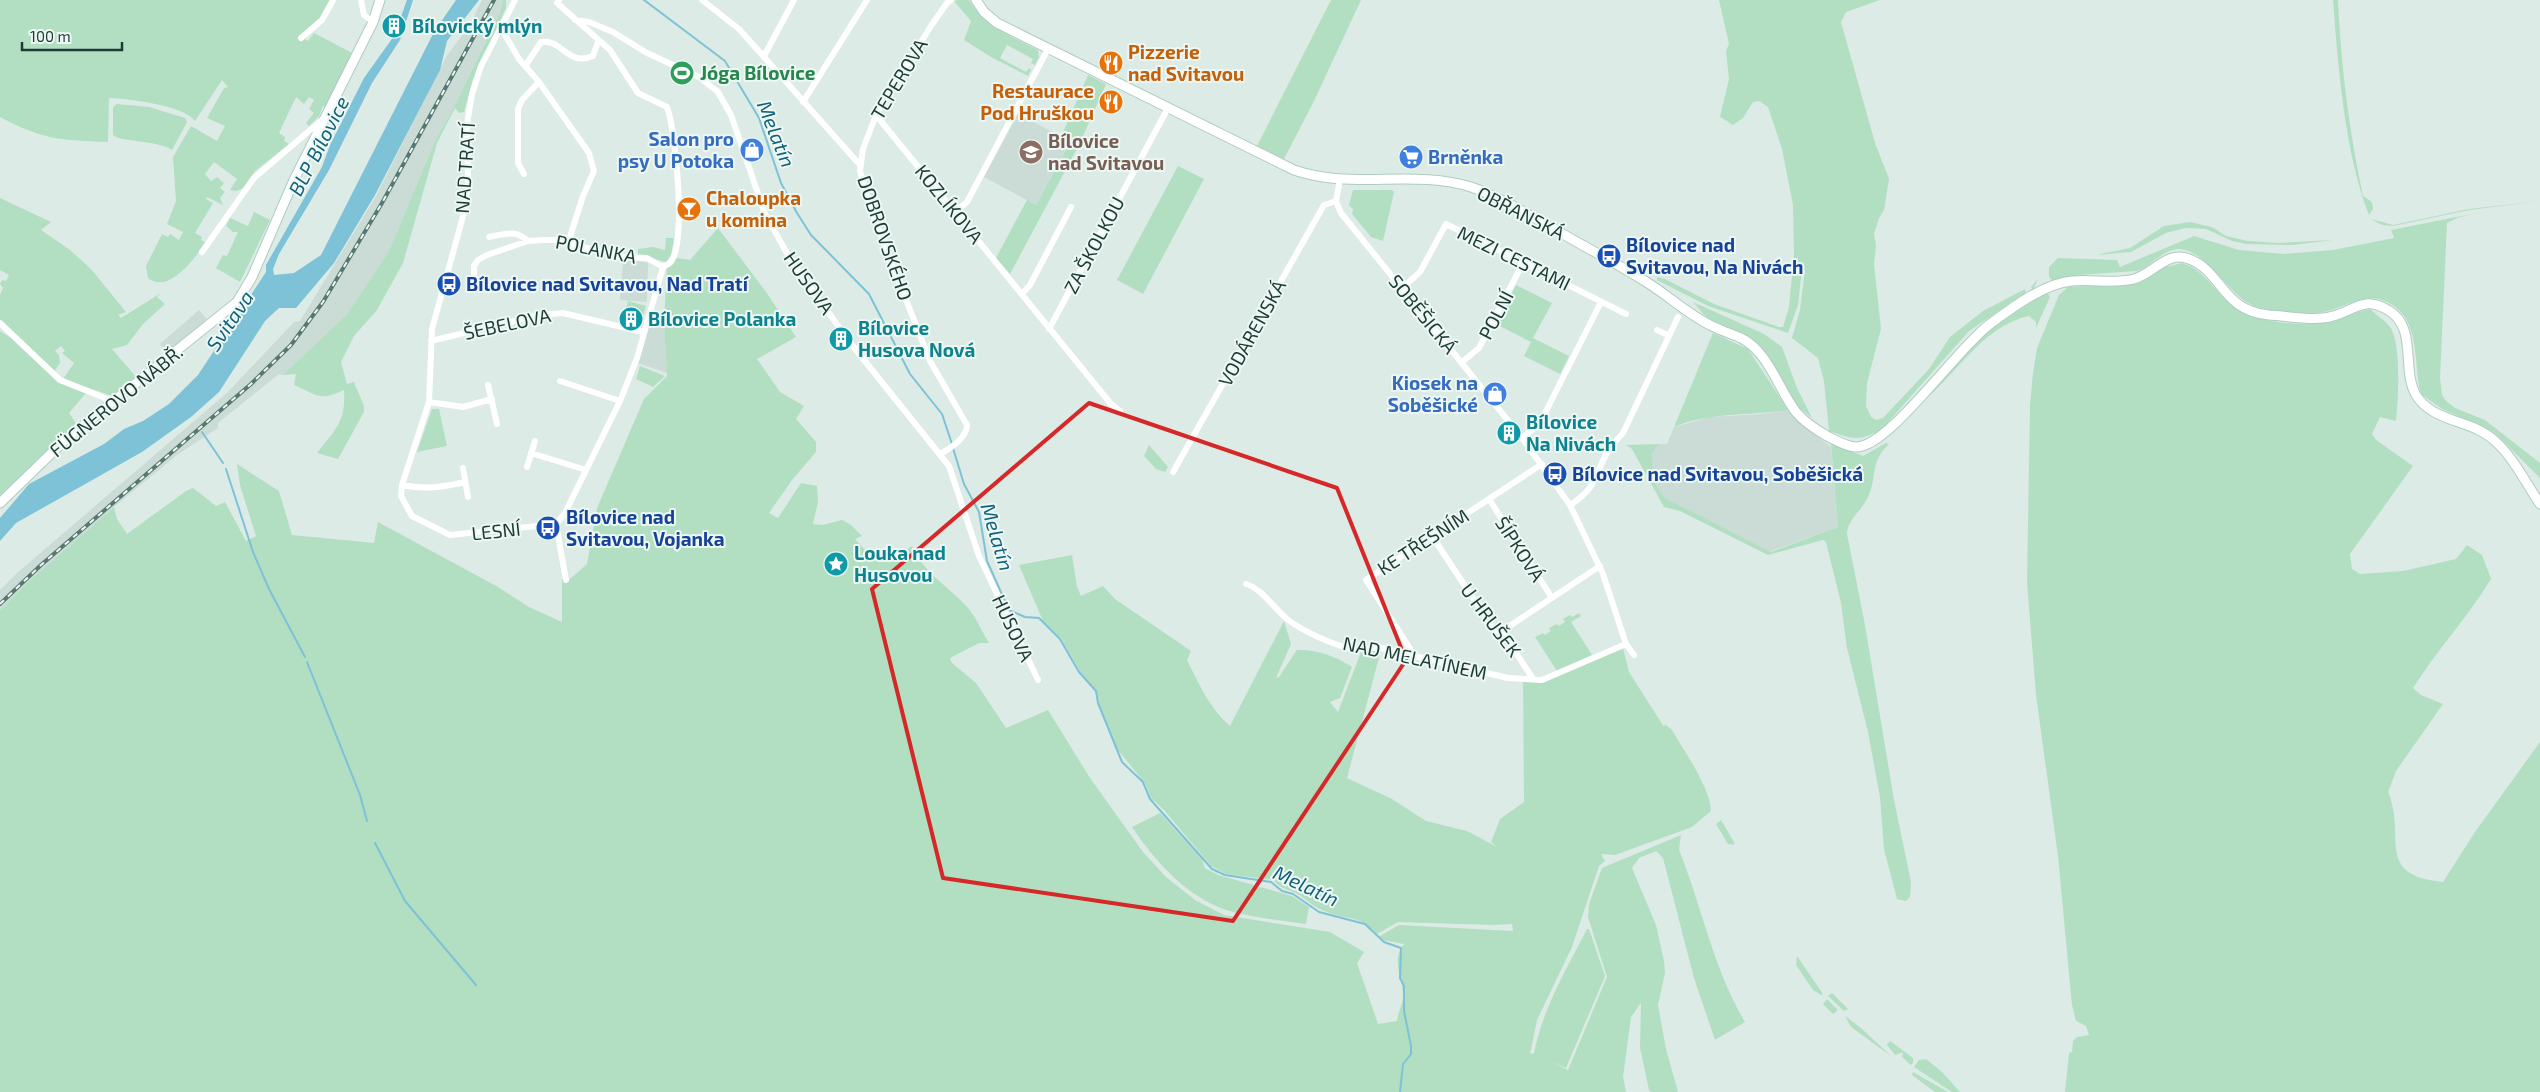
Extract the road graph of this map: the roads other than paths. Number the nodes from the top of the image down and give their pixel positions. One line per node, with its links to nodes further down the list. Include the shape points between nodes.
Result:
1 (333, 0): 14 (street, via 322,20)
2 (361, 0): 12 (street, via 364,16)
3 (380, 0): 12 (main road, FÜGNEROVO NÁBŘ.)
4 (515, 0): 13 (street, NAD TRATÍ)
5 (559, 0): 11 (street, HUSOVA, via 557,3)
6 (702, 0): 17 (street, DOBROVSKÉHO, via 739,29)
7 (794, 0): 17 (street)
8 (867, 0): 20 (street)
9 (976, 0): 16 (main road, OBŘANSKÁ, via 996,22)
10 (947, 1): 22 (street, TEPEROVA)
11 (575, 20): 15 (street); 60 (street, HUSOVA, via 613,32 647,53 699,77 718,92 731,115 765,214 792,262 852,345)
12 (373, 22): 23 (main road, FÜGNEROVO NÁBŘ.)
13 (501, 28): 18 (street); 47 (street, NAD TRATÍ, via 481,66 472,94 467,124 465,209)
14 (301, 38)
15 (598, 42): 18 (street, via 593,56 585,60 571,58 550,42 541,42); 35 (street, via 610,50 638,93 667,107 670,116 680,210 674,255)
16 (1048, 49): 21 (main road, OBŘANSKÁ); 29 (street, via 967,202)
17 (764, 56): 20 (street, DOBROVSKÉHO)
18 (526, 65): 19 (street)
19 (539, 82): 25 (street, via 518,109 518,163); 32 (street, via 594,165)
20 (803, 102): 24 (street, DOBROVSKÉHO)
21 (1168, 108): 26 (main road, OBŘANSKÁ, via 1291,169); 43 (street, ZA ŠKOLKOU)
22 (876, 114): 24 (street, TEPEROVA); 29 (street, KOZLÍKOVA)
23 (323, 120): 33 (street, FÜGNEROVO NÁBŘ., via 254,178); 53 (main road, FÜGNEROVO NÁBŘ., via 252,277 237,302)
24 (860, 165): 60 (street, DOBROVSKÉHO, via 871,210 930,361 967,425 965,434)
25 (524, 174)
26 (1340, 179): 27 (street); 71 (main road, OBŘANSKÁ, via 1443,182 1496,197 1633,274 1707,323 1748,343 1759,354 1798,414 1830,437 1846,445 1860,447 1879,439 1897,423 1977,334 2050,286 2072,281 2132,280 2179,256 2199,265 2246,310 2260,314 2328,318 2363,303 2375,303 2394,313 2404,330 2409,377 2414,393 2422,403 2431,412 2479,430 2495,441)
27 (1336, 201): 37 (street, SOBĚŠICKÁ, via 1344,218); 65 (street, VODÁRENSKÁ, via 1324,205)
28 (1071, 207): 38 (street, via 1030,285)
29 (955, 212): 38 (street, KOZLÍKOVA)
30 (489, 237): 31 (street, POLANKA, via 514,232)
31 (528, 241): 32 (street, POLANKA); 36 (street, POLANKA, via 478,260 473,270)
32 (568, 243): 35 (street, POLANKA, via 622,257 647,258)
33 (202, 252)
34 (1523, 263): 37 (street, MEZI CESTAMI, via 1446,224 1420,272); 39 (street, MEZI CESTAMI); 48 (street, POLNÍ, via 1479,348)
35 (663, 267): 45 (street)
36 (474, 285)
37 (1402, 288): 48 (street, SOBĚŠICKÁ)
38 (1022, 294): 43 (street, KOZLÍKOVA)
39 (1601, 302): 40 (street, MEZI CESTAMI); 57 (street, via 1542,418)
40 (1626, 314)
41 (1678, 317): 46 (street)
42 (0, 323): 53 (street, via 60,380)
43 (1049, 328): 55 (street, KOZLÍKOVA)
44 (1658, 330): 46 (street)
45 (643, 332): 47 (street, ŠEBELOVA, via 563,313 534,316); 52 (street, via 637,358)
46 (1668, 335): 72 (street, via 1623,433 1610,448 1593,486)
47 (430, 341): 54 (street, NAD TRATÍ)
48 (1462, 362): 57 (street, SOBĚŠICKÁ)
49 (560, 381): 52 (street)
50 (488, 385): 51 (street)
51 (492, 399): 54 (street, via 464,407); 56 (street)
52 (620, 401): 64 (street)
53 (115, 402): 70 (main road, FÜGNEROVO NÁBŘ., via 64,441)
54 (429, 402): 67 (street, NAD TRATÍ)
55 (1120, 411)
56 (497, 424)
57 (1522, 438): 61 (street, SOBĚŠICKÁ)
58 (535, 440): 59 (street)
59 (531, 453): 62 (street); 64 (street)
60 (940, 454): 86 (street, HUSOVA, via 958,488 978,556)
61 (1542, 464): 69 (street, KE TŘEŠNÍM); 72 (street, SOBĚŠICKÁ)
62 (527, 467)
63 (463, 468): 66 (street)
64 (586, 470): 73 (street, via 565,513)
65 (1173, 472)
66 (465, 482): 67 (street, via 439,488); 68 (street)
67 (402, 485): 73 (street, LESNÍ, via 400,496 412,516 450,535)
68 (468, 498)
69 (1488, 499): 74 (street, KE TŘEŠNÍM); 78 (street, ŠÍPKOVÁ)
70 (0, 503)
71 (2540, 504)
72 (1570, 505): 75 (street, SOBĚŠICKÁ)
73 (556, 524): 76 (street)
74 (1432, 536): 79 (street, U HRUŠEK, via 1494,630); 80 (street, KE TŘEŠNÍM, via 1366,580)
75 (1600, 566): 78 (street); 81 (street, SOBĚŠICKÁ)
76 (566, 580)
77 (1246, 584): 85 (street, NAD MELATÍNEM, via 1303,630 1348,648 1381,648 1508,678)
78 (1552, 598): 79 (street)
79 (1502, 632): 85 (street, U HRUŠEK)
80 (1406, 642): 82 (street); 83 (street, KE TŘEŠNÍM)
81 (1626, 644): 84 (street, SOBĚŠICKÁ); 85 (street, NAD MELATÍNEM, via 1542,680)
82 (1399, 647)
83 (1411, 650)
84 (1634, 655)
85 (1533, 679)
86 (1038, 680)

